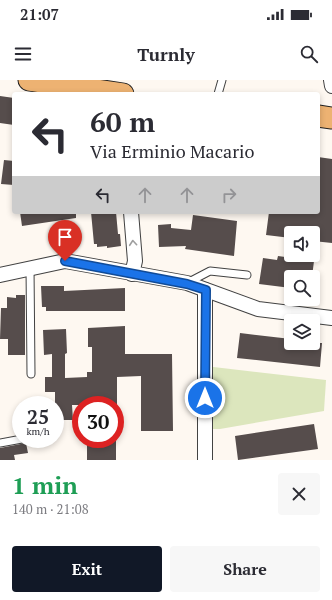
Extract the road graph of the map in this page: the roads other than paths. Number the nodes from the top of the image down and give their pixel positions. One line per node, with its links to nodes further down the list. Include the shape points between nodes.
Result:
1 (29, 80): 6 (main road)
2 (119, 80): 7 (street)
3 (222, 80): 8 (lane)
4 (331, 80): 5 (street)
5 (332, 86)
6 (108, 92)
7 (121, 92)
8 (219, 92)
9 (320, 116): 10 (main road)
10 (332, 118)
11 (130, 214): 14 (street, one-way to 11, via 135,261)
12 (30, 267): 13 (street); 14 (street, via 65,261); 19 (lane)
13 (0, 274)
14 (132, 274): 16 (street)
15 (247, 275): 16 (lane, via 210,271)
16 (187, 284): 17 (street)
17 (206, 290): 18 (street, via 258,309); 22 (street)
18 (332, 318)
19 (31, 374)
20 (12, 441): 21 (lane)
21 (0, 443)
22 (205, 460)

